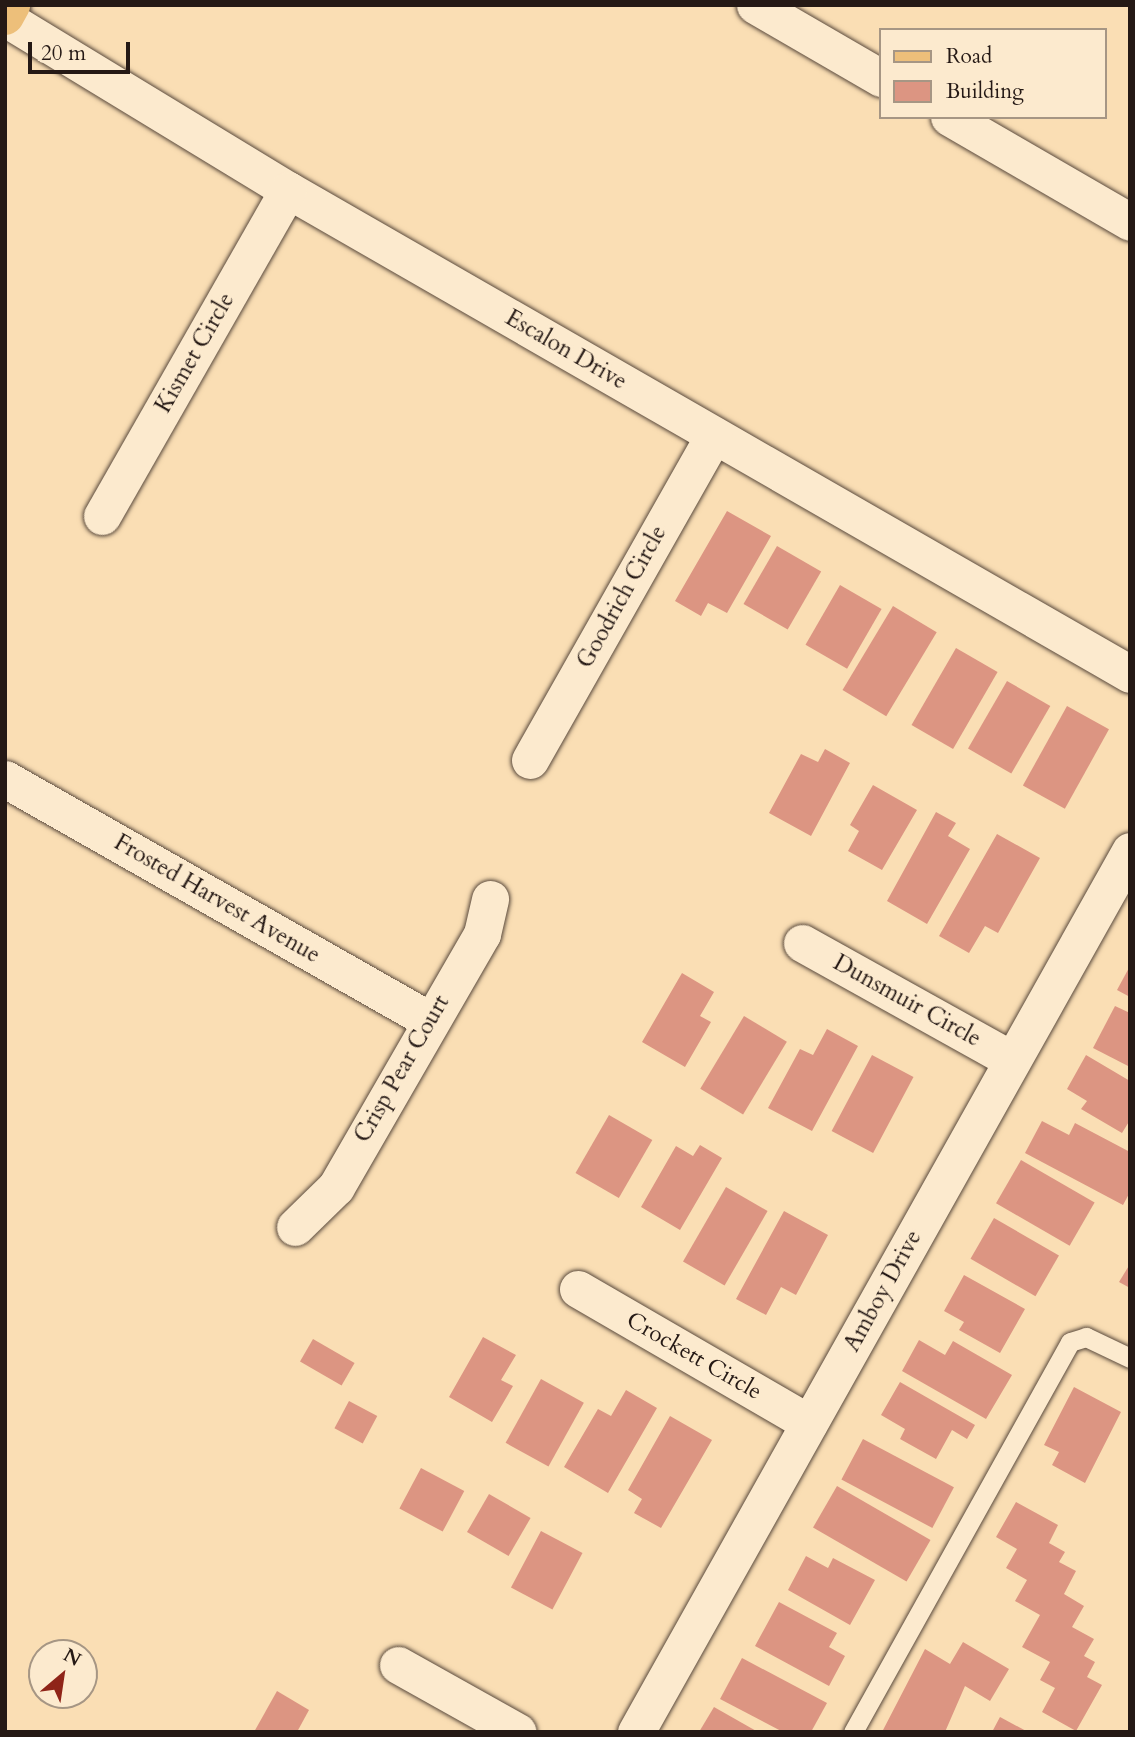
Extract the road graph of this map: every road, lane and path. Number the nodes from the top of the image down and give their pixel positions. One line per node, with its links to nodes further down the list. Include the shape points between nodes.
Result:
1 (11, 5): 3 (main road)
2 (755, 5): 4 (street)
3 (5, 17): 6 (street, Escalon Drive)
4 (880, 77)
5 (952, 119): 7 (street)
6 (288, 190): 8 (street, Escalon Drive); 9 (street, Kismet Circle)
7 (1130, 222)
8 (714, 435): 10 (street, Escalon Drive); 11 (street, Goodrich Circle)
9 (102, 516)
10 (1130, 674)
11 (530, 760)
12 (5, 779): 16 (street, Frosted Harvest Avenue)
13 (1130, 851): 17 (street, Amboy Drive)
14 (490, 899): 16 (street, Crisp Pear Court, via 482,934)
15 (802, 943): 17 (street, Dunsmuir Circle)
16 (428, 1020): 18 (street, Crisp Pear Court, via 335,1187)
17 (1012, 1060): 21 (street, Amboy Drive)
18 (295, 1227)
19 (578, 1289): 21 (street, Crockett Circle)
20 (1130, 1358): 25 (lane, via 1087,1337 1070,1342)
21 (809, 1423): 24 (street, Amboy Drive)
22 (398, 1665): 23 (street)
23 (518, 1732)
24 (636, 1732)
25 (853, 1732)

